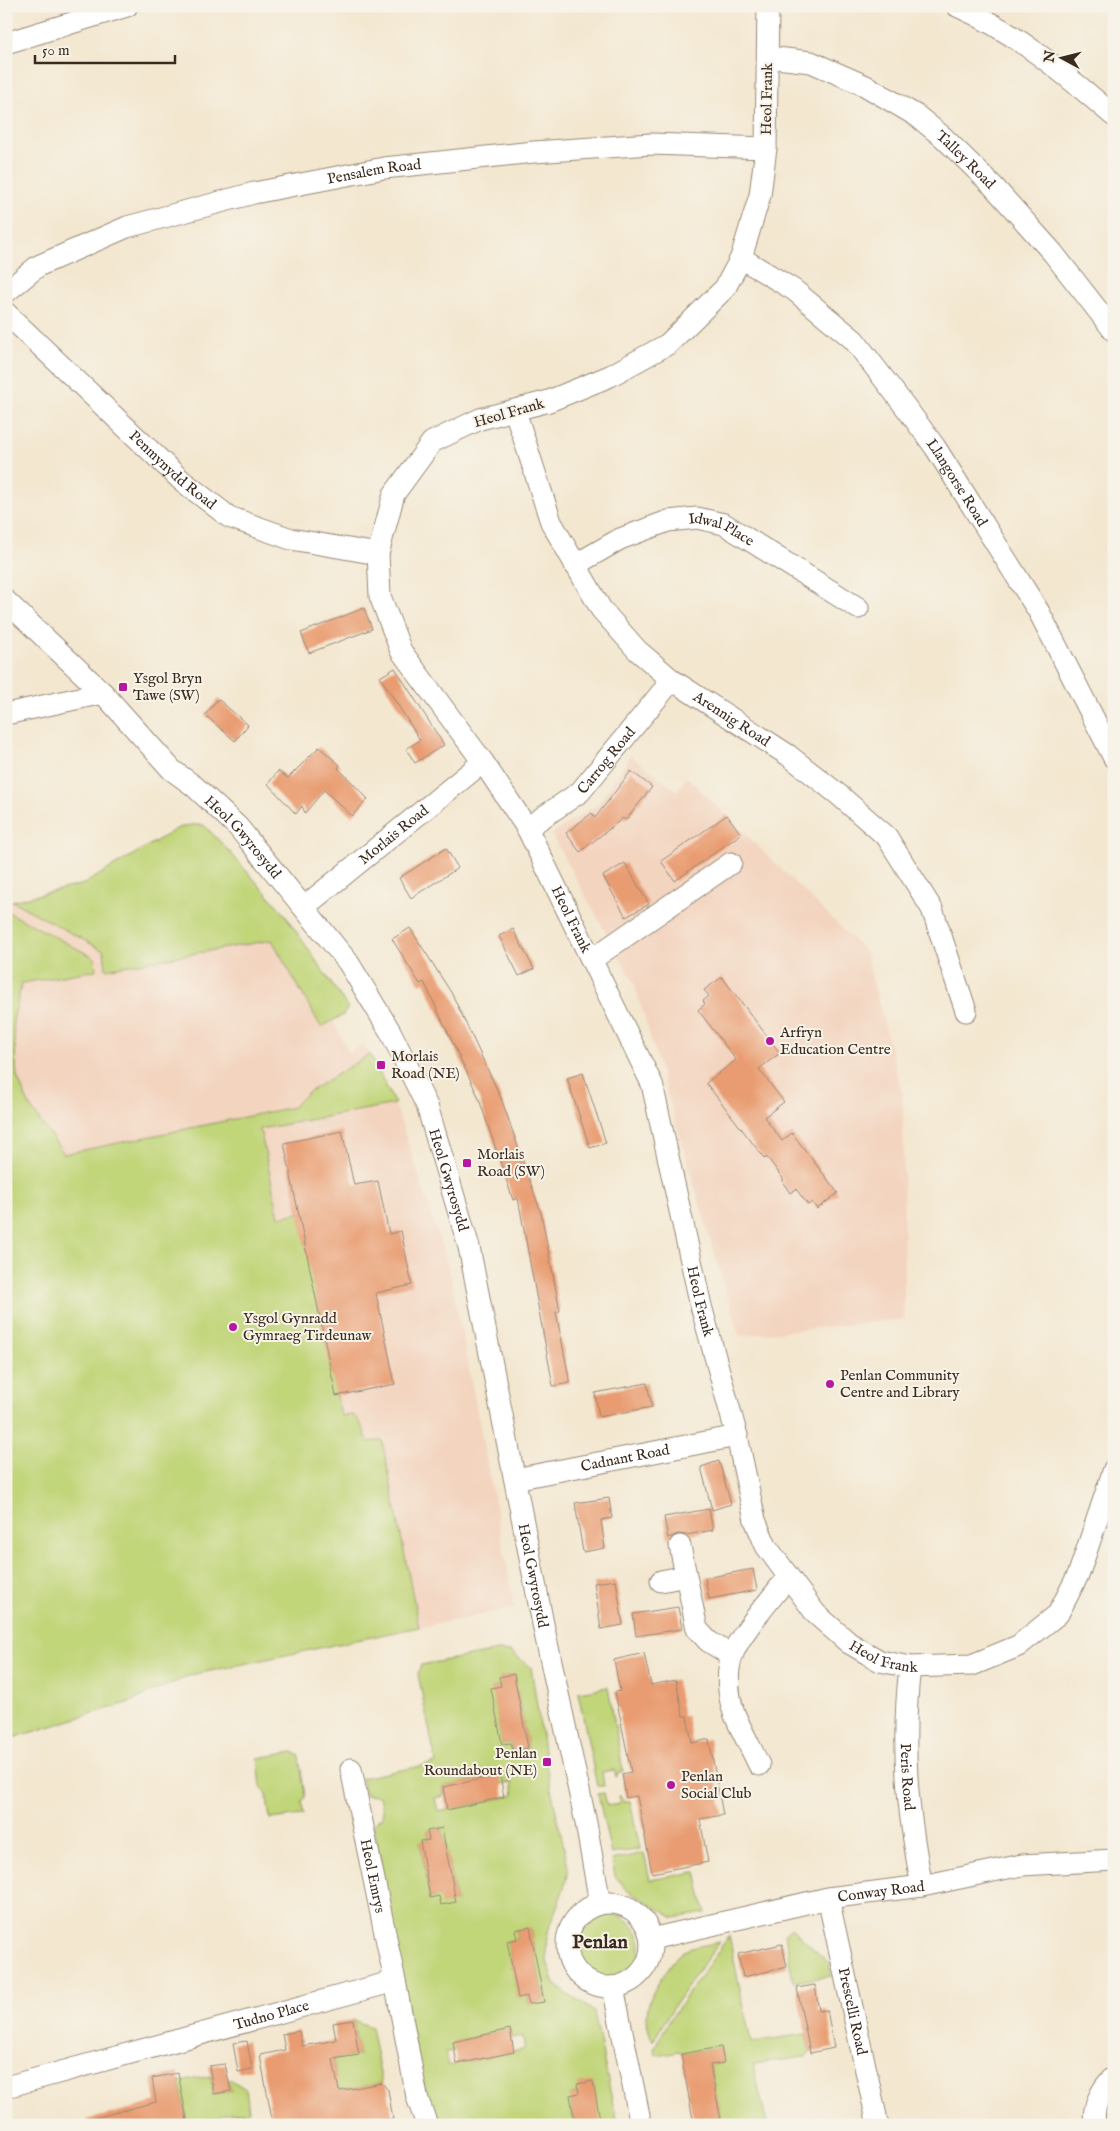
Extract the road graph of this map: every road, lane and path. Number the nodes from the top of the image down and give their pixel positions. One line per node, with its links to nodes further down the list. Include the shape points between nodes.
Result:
1 (127, 6): 4 (street)
2 (768, 6): 5 (street, Heol Frank)
3 (958, 6): 6 (street, via 1048,60)
4 (6, 43)
5 (768, 57): 7 (street, Heol Frank); 11 (street, Talley Road, via 811,62 866,86 917,116 993,186 1053,253)
6 (1114, 116)
7 (766, 148): 8 (street, Heol Frank, via 760,195); 9 (street, Pensalem Road, via 651,144 534,152 384,168 254,192 127,227 38,266)
8 (741, 258): 12 (street, Heol Frank, via 725,288 668,344 610,376); 20 (street, Llangorse Road, via 794,290 854,340 907,409 935,447 1039,612)
9 (6, 292)
10 (6, 313): 13 (street, Penmynydd Road, via 181,480 229,517 291,539)
11 (1114, 331)
12 (515, 411): 13 (street, Heol Frank, via 480,419 432,442 394,494); 14 (street, Arennig Road, via 551,522)
13 (378, 554): 21 (street, Heol Frank, via 380,596 401,651)
14 (575, 565): 16 (street, Idwal Place, via 620,539 668,521 697,518 724,524); 17 (street, Arennig Road, via 601,609 637,650)
15 (6, 601): 18 (street, Heol Gwyrosydd)
16 (858, 608)
17 (672, 680): 22 (street, Carrog Road, via 580,792); 26 (street, Arennig Road, via 788,755 886,837 932,909)
18 (103, 693): 19 (street); 24 (street, Heol Gwyrosydd, via 172,770 238,827)
19 (6, 714)
20 (1114, 758)
21 (483, 762): 22 (street, Heol Frank); 24 (street, Morlais Road)
22 (527, 828): 25 (street, Heol Frank)
23 (732, 863): 25 (street)
24 (304, 906): 29 (street, Heol Gwyrosydd, via 348,962 390,1031 427,1106 469,1247)
25 (591, 960): 27 (street, Heol Frank, via 652,1084 701,1306)
26 (966, 1011)
27 (737, 1436): 29 (street, Cadnant Road); 32 (street, Heol Frank, via 755,1520 766,1546)
28 (1114, 1469): 35 (street, Heol Frank, via 1079,1574 1058,1614 1018,1646 972,1664)
29 (515, 1478): 41 (street, Heol Gwyrosydd)
30 (680, 1546): 31 (street)
31 (686, 1576): 33 (street); 34 (street, via 697,1629 708,1641)
32 (788, 1577): 34 (street, via 740,1640); 35 (street, Heol Frank, via 816,1614 849,1643 880,1661)
33 (660, 1581)
34 (732, 1656): 36 (street, via 729,1690 734,1712)
35 (910, 1667): 39 (street, Peris Road, via 905,1710 905,1763 911,1827)
36 (759, 1765)
37 (351, 1769): 43 (street, Heol Emrys)
38 (1114, 1860): 39 (street, Conway Road, via 1022,1864)
39 (922, 1886): 40 (street, Conway Road)
40 (828, 1898): 42 (street, Conway Road); 49 (street, Prescelli Road)
41 (600, 1903): 42 (street, via 628,1907 648,1927); 44 (street, via 587,1908 569,1930 568,1958 583,1979 594,1985)
42 (651, 1939): 44 (street, via 651,1952 640,1974 630,1982)
43 (395, 1981): 46 (street, Tudno Place); 47 (street, via 418,2097)
44 (613, 1987): 48 (street)
45 (1114, 2077): 50 (street, via 1107,2083 1095,2108 1093,2119)
46 (6, 2087)
47 (427, 2125)
48 (641, 2125)
49 (878, 2125)
50 (1096, 2125)

